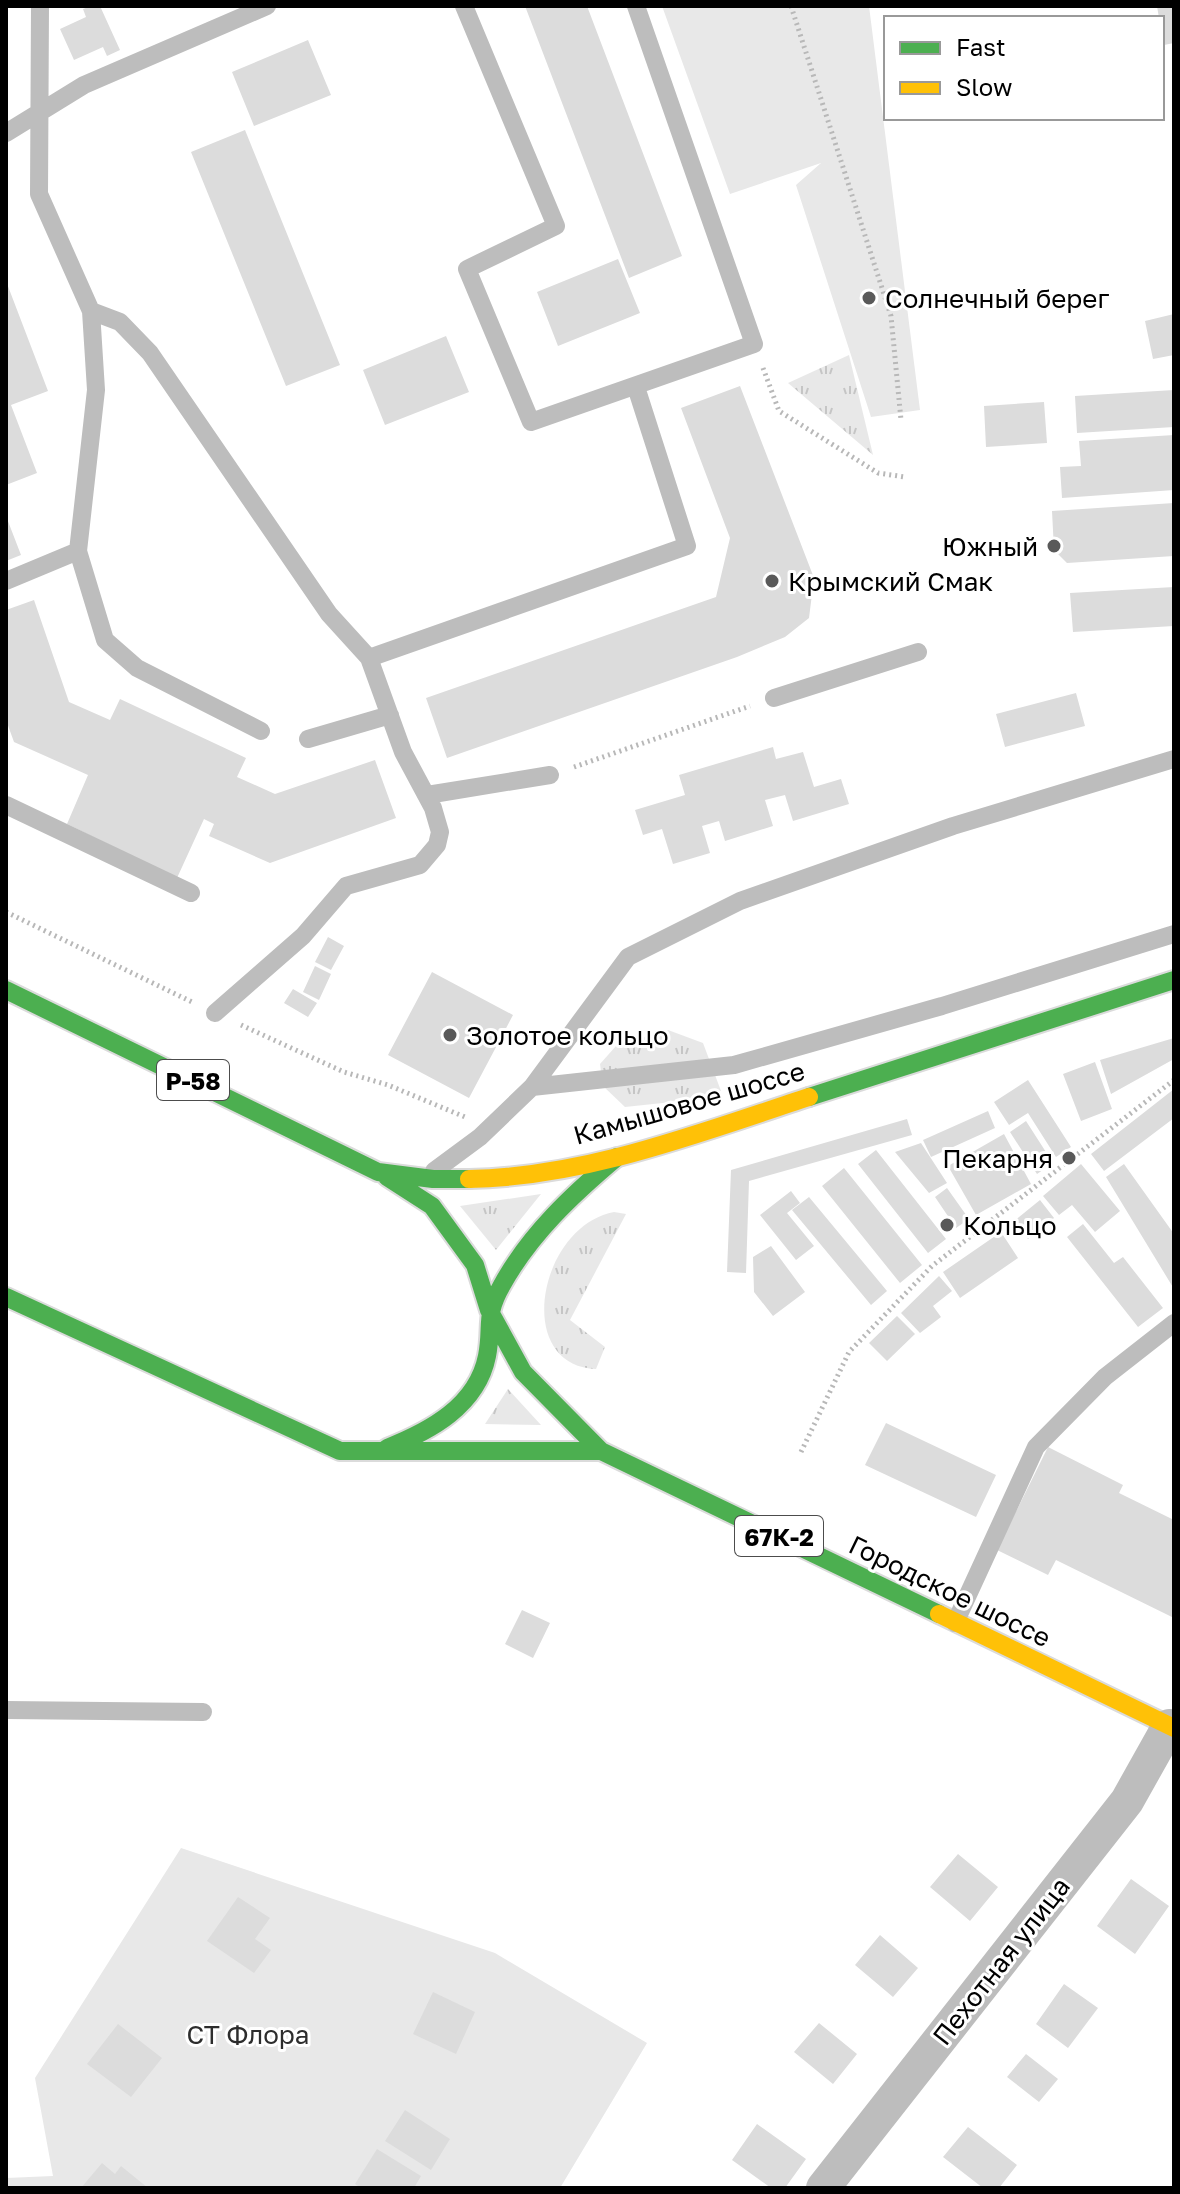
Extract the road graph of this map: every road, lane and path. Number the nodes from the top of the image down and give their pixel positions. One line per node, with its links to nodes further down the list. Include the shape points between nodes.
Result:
1 (40, 6): 6 (lane)
2 (267, 6): 6 (lane, via 84,85)
3 (464, 6): 10 (lane, via 556,226 467,269 531,422)
4 (636, 6): 9 (lane)
5 (791, 6): 11 (path, via 891,316)
6 (37, 116): 7 (lane); 8 (lane, via 39,194)
7 (6, 133)
8 (91, 311): 13 (lane, via 96,390); 16 (lane, via 120,322 150,353 329,614)
9 (754, 344): 10 (lane); 12 (path, via 779,411 878,473)
10 (636, 387): 16 (lane, via 687,546)
11 (901, 420)
12 (905, 477)
13 (78, 551): 14 (lane); 19 (lane, via 105,640 137,668)
14 (6, 581)
15 (918, 652): 17 (lane)
16 (369, 658): 18 (lane)
17 (774, 698): 22 (path)
18 (390, 715): 20 (lane); 23 (lane)
19 (261, 731)
20 (308, 739)
21 (1174, 759): 32 (lane, via 953,826 740,901 649,946 628,957)
22 (550, 775): 23 (lane)
23 (427, 795): 30 (lane, via 440,832 431,856 408,870 346,886 303,936)
24 (6, 805): 25 (lane)
25 (191, 893)
26 (6, 912): 30 (path)
27 (1174, 934): 32 (lane, via 734,1065)
28 (1174, 980): 34 (main road, Камышовое шоссе)
29 (6, 990): 35 (main road, Камышовое шоссе / Р-58)
30 (215, 1013): 33 (path, via 344,1072 467,1118)
31 (1174, 1080): 41 (path, via 932,1266 849,1352)
32 (532, 1087): 36 (lane, via 480,1137)
33 (472, 1112)
34 (617, 1157): 36 (main road, Камышовое шоссе, via 484,1179); 38 (main road, via 580,1187 511,1269)
35 (378, 1172): 36 (main road, Камышовое шоссе); 38 (main road, Городское шоссе / Р-58, via 432,1206 475,1265)
36 (420, 1181)
37 (6, 1297): 42 (main road, via 340,1451)
38 (489, 1310): 40 (main road, Городское шоссе / Р-58, via 523,1372); 42 (main road, via 487,1357 470,1394 444,1421)
39 (1174, 1323): 43 (lane, via 1105,1377 1036,1447)
40 (601, 1451): 42 (main road); 43 (main road, Городское шоссе / 67К-2)
41 (801, 1452)
42 (371, 1454)
43 (955, 1623): 46 (main road, Городское шоссе / 67К-2)
44 (6, 1710): 45 (lane)
45 (203, 1712)
46 (1172, 1726): 47 (street, Пехотная улица, via 1127,1801)
47 (823, 2188)

